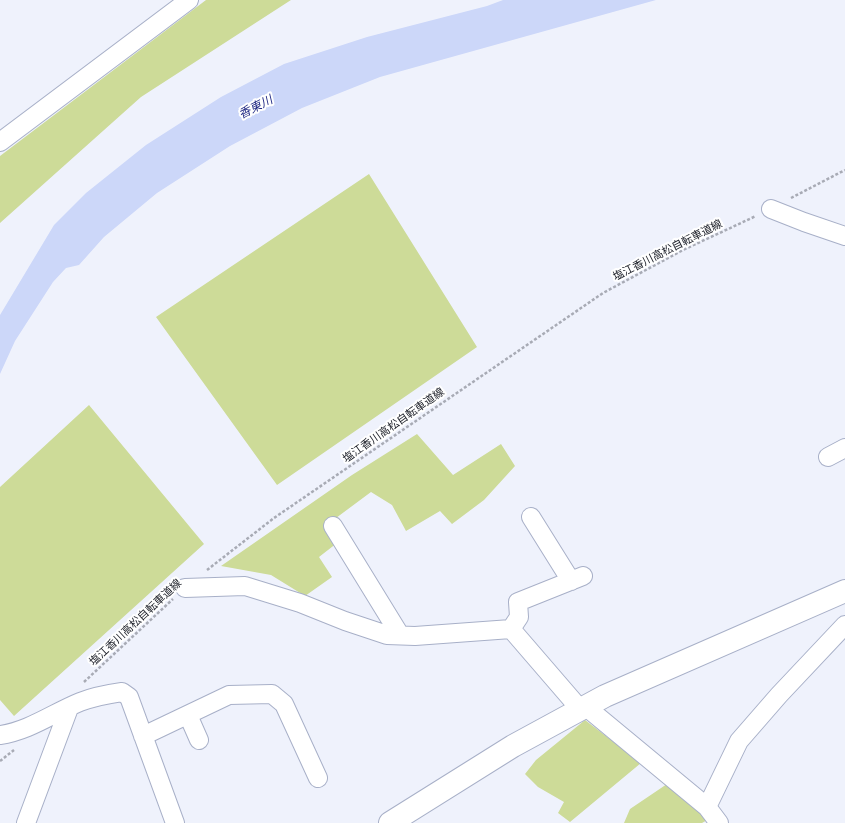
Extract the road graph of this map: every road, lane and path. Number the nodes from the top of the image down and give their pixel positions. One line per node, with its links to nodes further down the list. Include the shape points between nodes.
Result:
1 (189, 0): 2 (street)
2 (0, 142)
3 (845, 170): 4 (path, 塩江香川高松自転車道線)
4 (771, 209): 5 (street); 10 (path, 塩江香川高松自転車道線, via 682,250 603,293 274,518)
5 (845, 236)
6 (845, 448): 7 (street)
7 (828, 458)
8 (530, 517): 13 (street, via 577,579 518,602 519,617)
9 (333, 526): 14 (street)
10 (185, 588): 14 (street, via 245,586 387,635); 15 (path, 塩江香川高松自転車道線)
11 (845, 591): 17 (street)
12 (845, 625): 25 (street, via 739,741)
13 (511, 629): 14 (street); 17 (street)
14 (400, 635)
15 (82, 684)
16 (69, 708): 19 (street, via 13,733); 20 (street, via 80,702 122,692 129,697); 26 (street)
17 (583, 708): 25 (street); 28 (street, via 513,746)
18 (188, 715): 20 (street); 21 (street); 24 (street, via 229,695 269,687 272,694 284,704)
19 (0, 735)
20 (143, 736): 27 (street)
21 (199, 740)
22 (17, 747): 23 (path)
23 (0, 761)
24 (318, 766)
25 (707, 807): 29 (street)
26 (26, 823)
27 (175, 823)
28 (390, 823)
29 (719, 823)

